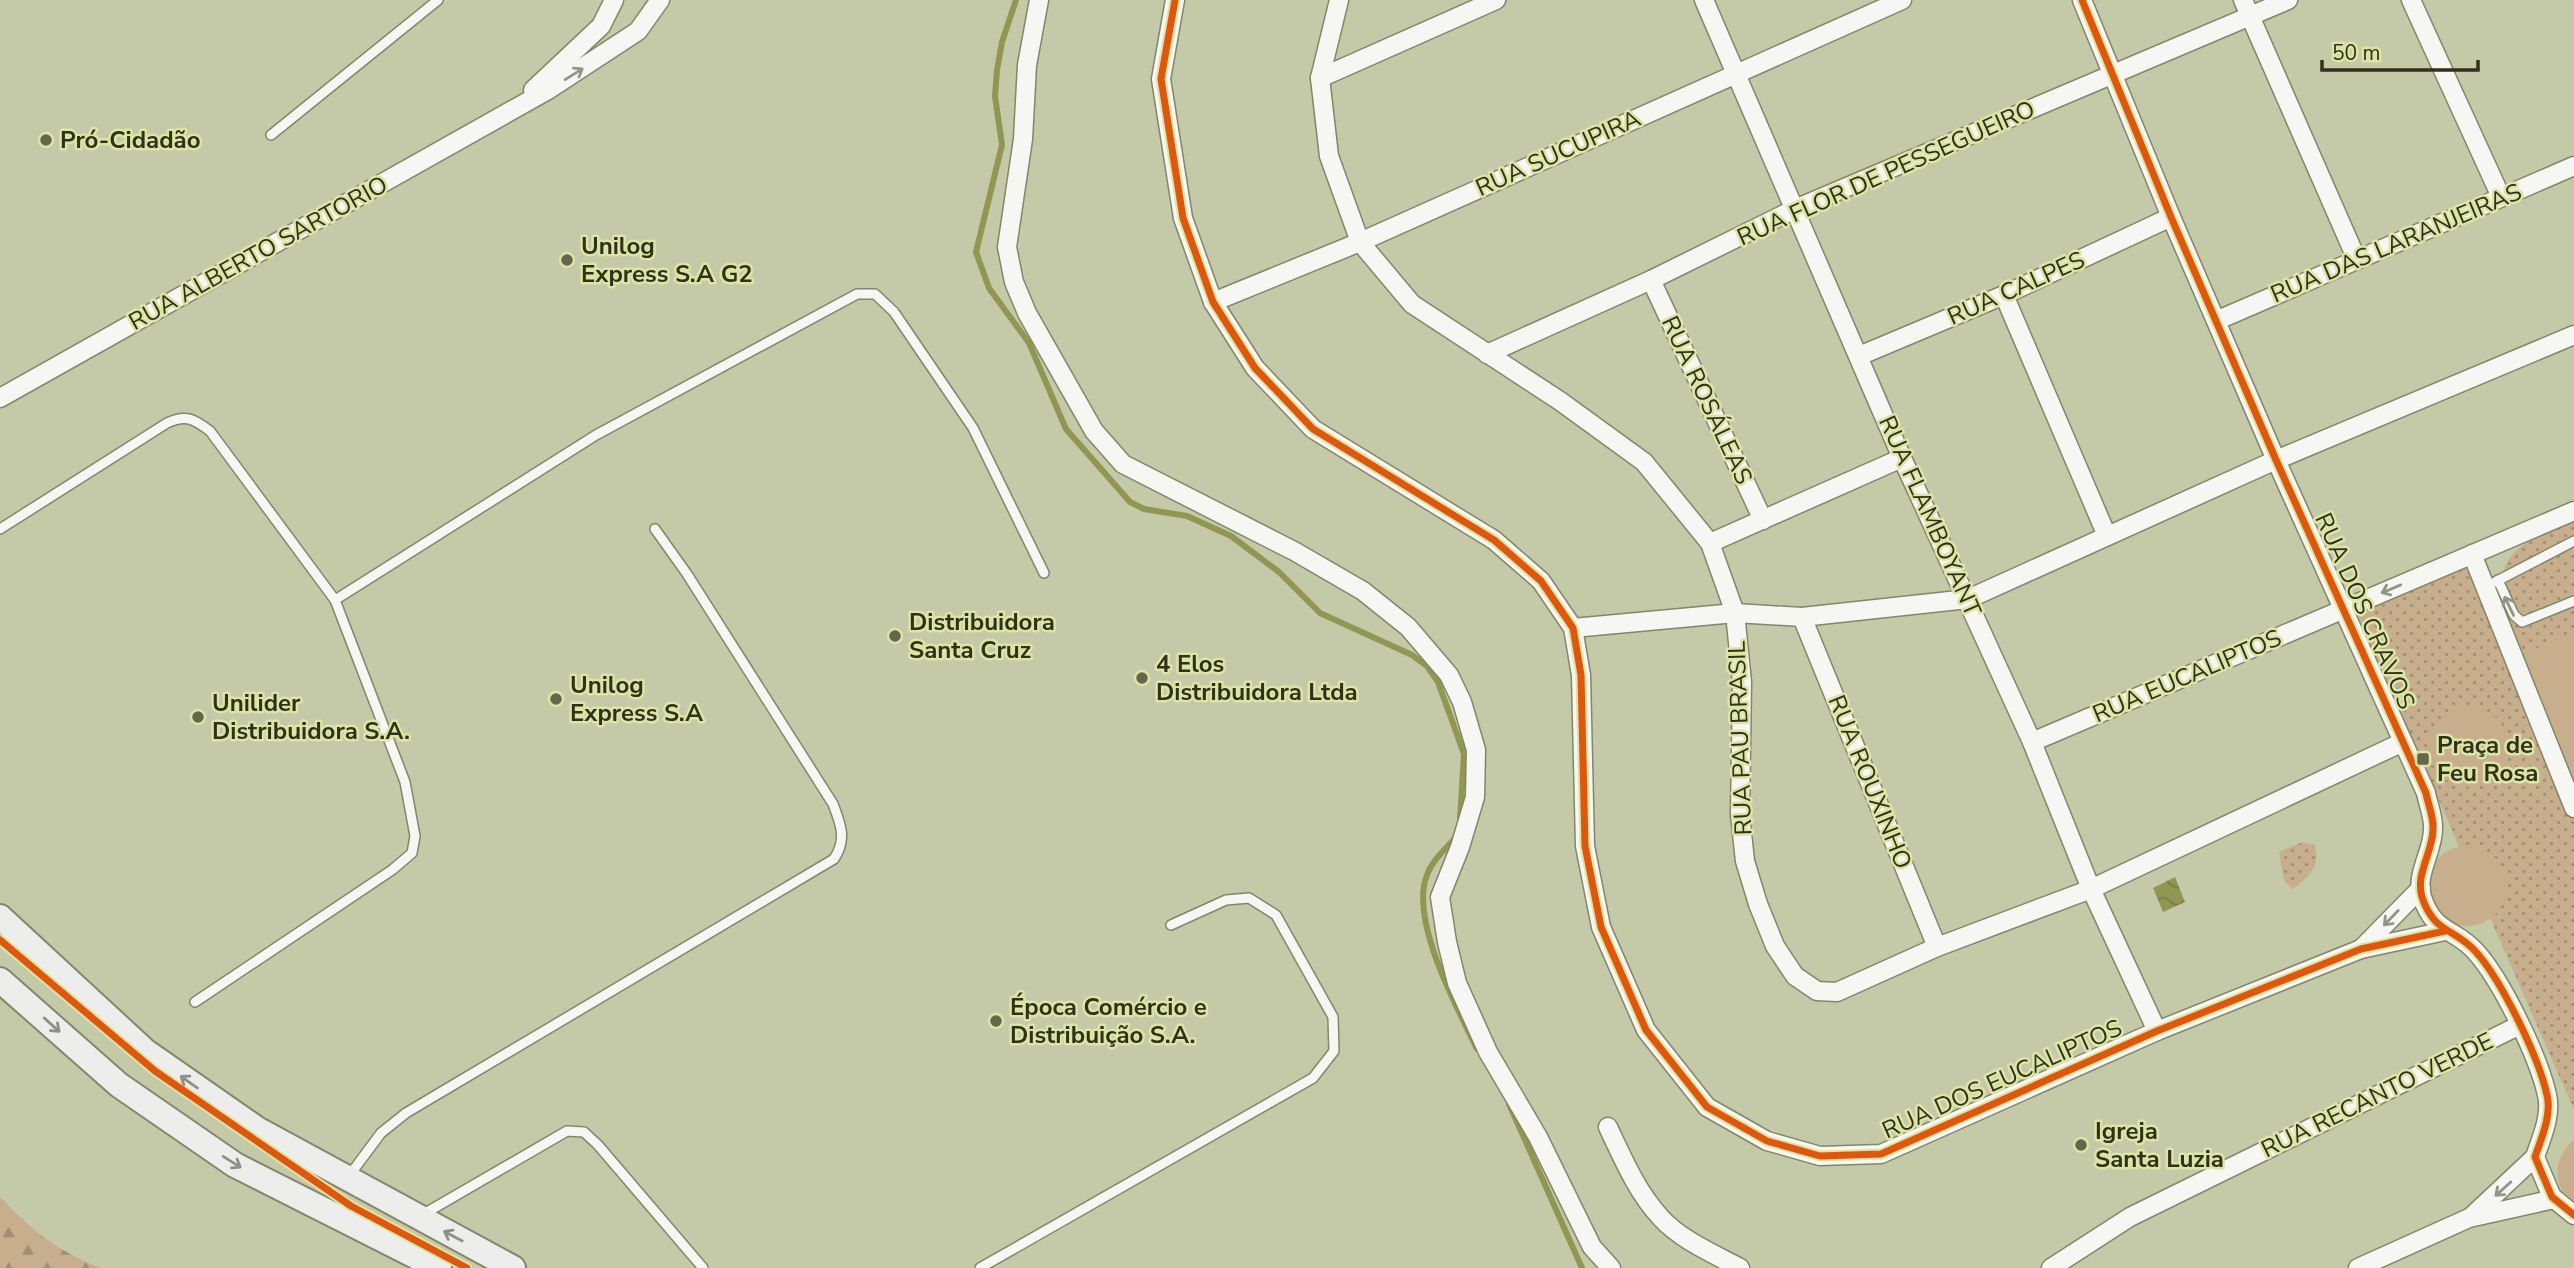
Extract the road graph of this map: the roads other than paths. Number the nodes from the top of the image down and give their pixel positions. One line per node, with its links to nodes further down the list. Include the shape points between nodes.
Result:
1 (438, 0): 19 (lane)
2 (614, 0): 18 (street, RUA ALBERTO SARTORIO, via 601,26)
3 (660, 0): 18 (street, RUA ALBERTO SARTORIO, one-way to 3, via 618,46 638,31)
4 (1039, 0): 78 (street, via 1027,65 1023,139 1007,247 1027,313 1094,431 1123,464 1282,544 1363,591 1408,627 1449,675 1476,750 1475,797 1440,897 1457,983 1488,1052 1538,1138 1592,1247)
5 (1175, 0): 28 (street, RUA DOS EUCALIPTOS, via 1161,79 1183,218)
6 (1339, 0): 17 (street, RUA PAU BRASIL)
7 (1496, 0): 17 (street)
8 (1704, 0): 15 (street, RUA FLAMBOYANT)
9 (1902, 0): 15 (street, RUA SUCUPIRA)
10 (2082, 0): 16 (street, RUA DOS CRAVOS)
11 (2243, 0): 14 (street)
12 (2288, 0): 14 (street, RUA FLOR DE PESSEGUEIRO)
13 (2411, 0): 21 (street)
14 (2251, 17): 16 (street, RUA FLOR DE PESSEGUEIRO); 25 (street)
15 (1737, 73): 22 (street, RUA FLAMBOYANT); 24 (street, RUA SUCUPIRA)
16 (2114, 75): 22 (street, RUA FLOR DE PESSEGUEIRO); 23 (street, RUA DOS CRAVOS)
17 (1320, 78): 24 (street, RUA PAU BRASIL, via 1329,156)
18 (515, 107): 33 (street, RUA ALBERTO SARTORIO)
19 (271, 135)
20 (2574, 166): 21 (street, RUA DAS LARANJEIRAS)
21 (2501, 197): 25 (street, RUA DAS LARANJEIRAS)
22 (1795, 209): 26 (street, RUA FLOR DE PESSEGUEIRO); 32 (street, RUA FLAMBOYANT)
23 (2171, 217): 27 (street, RUA CALPES); 29 (street, RUA DOS CRAVOS)
24 (1360, 242): 28 (street, RUA SUCUPIRA); 31 (street, RUA PAU BRASIL, via 1412,304)
25 (2357, 260): 29 (street, RUA DAS LARANJEIRAS)
26 (1651, 280): 31 (street, RUA FLOR DE PESSEGUEIRO); 37 (street, RUA ROSÁLEAS)
27 (2004, 295): 32 (street, RUA CALPES); 40 (street)
28 (1213, 302): 52 (street, RUA DOS EUCALIPTOS, via 1255,368 1313,429 1494,540 1541,581)
29 (2218, 320): 35 (street, RUA DOS CRAVOS)
30 (2574, 335): 35 (street)
31 (1487, 354): 42 (street, RUA PAU BRASIL, via 1644,462)
32 (1859, 356): 34 (street, RUA FLAMBOYANT)
33 (0, 398)
34 (1902, 458): 37 (street); 46 (street, RUA FLAMBOYANT)
35 (2276, 460): 40 (street); 49 (street, RUA DOS CRAVOS)
36 (2574, 511): 43 (street, RUA EUCALIPTOS)
37 (1763, 520): 42 (street)
38 (0, 529): 47 (lane, via 167,423 193,418 210,431)
39 (655, 529): 69 (lane, via 833,804 843,833 840,849 834,859 406,1113 381,1133)
40 (2107, 536): 46 (street)
41 (2574, 541): 45 (lane)
42 (1710, 543): 50 (street, RUA PAU BRASIL)
43 (2472, 554): 45 (street); 49 (street, RUA EUCALIPTOS, one-way to 49)
44 (1044, 573): 47 (lane, via 973,428 894,312 875,294 856,294 596,436)
45 (2491, 584): 48 (lane, one-way to 45, via 2522,622); 55 (street)
46 (1968, 599): 51 (street); 53 (street, RUA FLAMBOYANT)
47 (335, 600): 64 (lane, via 405,782 415,836 412,853)
48 (2574, 601)
49 (2342, 610): 53 (street, RUA EUCALIPTOS); 54 (street, RUA DOS CRAVOS)
50 (1735, 613): 51 (street); 52 (street); 61 (street, RUA PAU BRASIL, via 1742,682 1740,815 1745,861 1775,946 1795,976 1817,991 1837,992)
51 (1802, 617): 61 (street, RUA ROUXINHO)
52 (1573, 628): 66 (street, RUA DOS EUCALIPTOS, via 1581,674 1585,846 1601,927 1646,1030 1707,1107 1768,1141 1820,1156 1881,1154)
53 (2032, 742): 57 (street, RUA FLAMBOYANT)
54 (2403, 742): 56 (street, RUA DOS CRAVOS, via 2426,793 2434,829); 57 (street, RUA PAU BRASIL)
55 (2574, 807)
56 (2421, 887): 60 (street, via 2429,911); 62 (street, RUA DOS EUCALIPTOS, one-way to 62)
57 (2091, 889): 61 (street, RUA PAU BRASIL); 66 (street, RUA FLAMBOYANT)
58 (0, 917): 69 (main road, one-way to 58, via 257,1129 145,1051)
59 (1171, 925): 77 (lane, via 1226,900 1249,898 1276,915 1333,1017 1334,1051 1312,1078)
60 (2445, 932): 62 (street, RUA DOS EUCALIPTOS); 65 (street, via 2462,938 2478,953)
61 (1937, 947)
62 (2361, 949): 66 (street, RUA DOS EUCALIPTOS)
63 (0, 980): 74 (main road, one-way to 74, via 119,1086 236,1165)
64 (195, 1002)
65 (2520, 1025): 68 (street, via 2548,1096 2544,1132); 80 (street, RUA RECANTO VERDE, via 2130,1217)
66 (2157, 1031)
67 (1608, 1127): 79 (street, via 1631,1176 1662,1219)
68 (2535, 1157): 70 (street); 73 (street, one-way to 73)
69 (346, 1180): 72 (main road)
70 (2554, 1199): 71 (street); 73 (street)
71 (2574, 1215)
72 (418, 1218): 75 (main road, one-way to 72); 76 (lane, via 567,1131 584,1132)
73 (2469, 1218): 81 (street)
74 (439, 1268)
75 (513, 1268)
76 (704, 1268)
77 (980, 1268)
78 (1611, 1268)
79 (1740, 1268)
80 (2051, 1268)
81 (2358, 1268)

